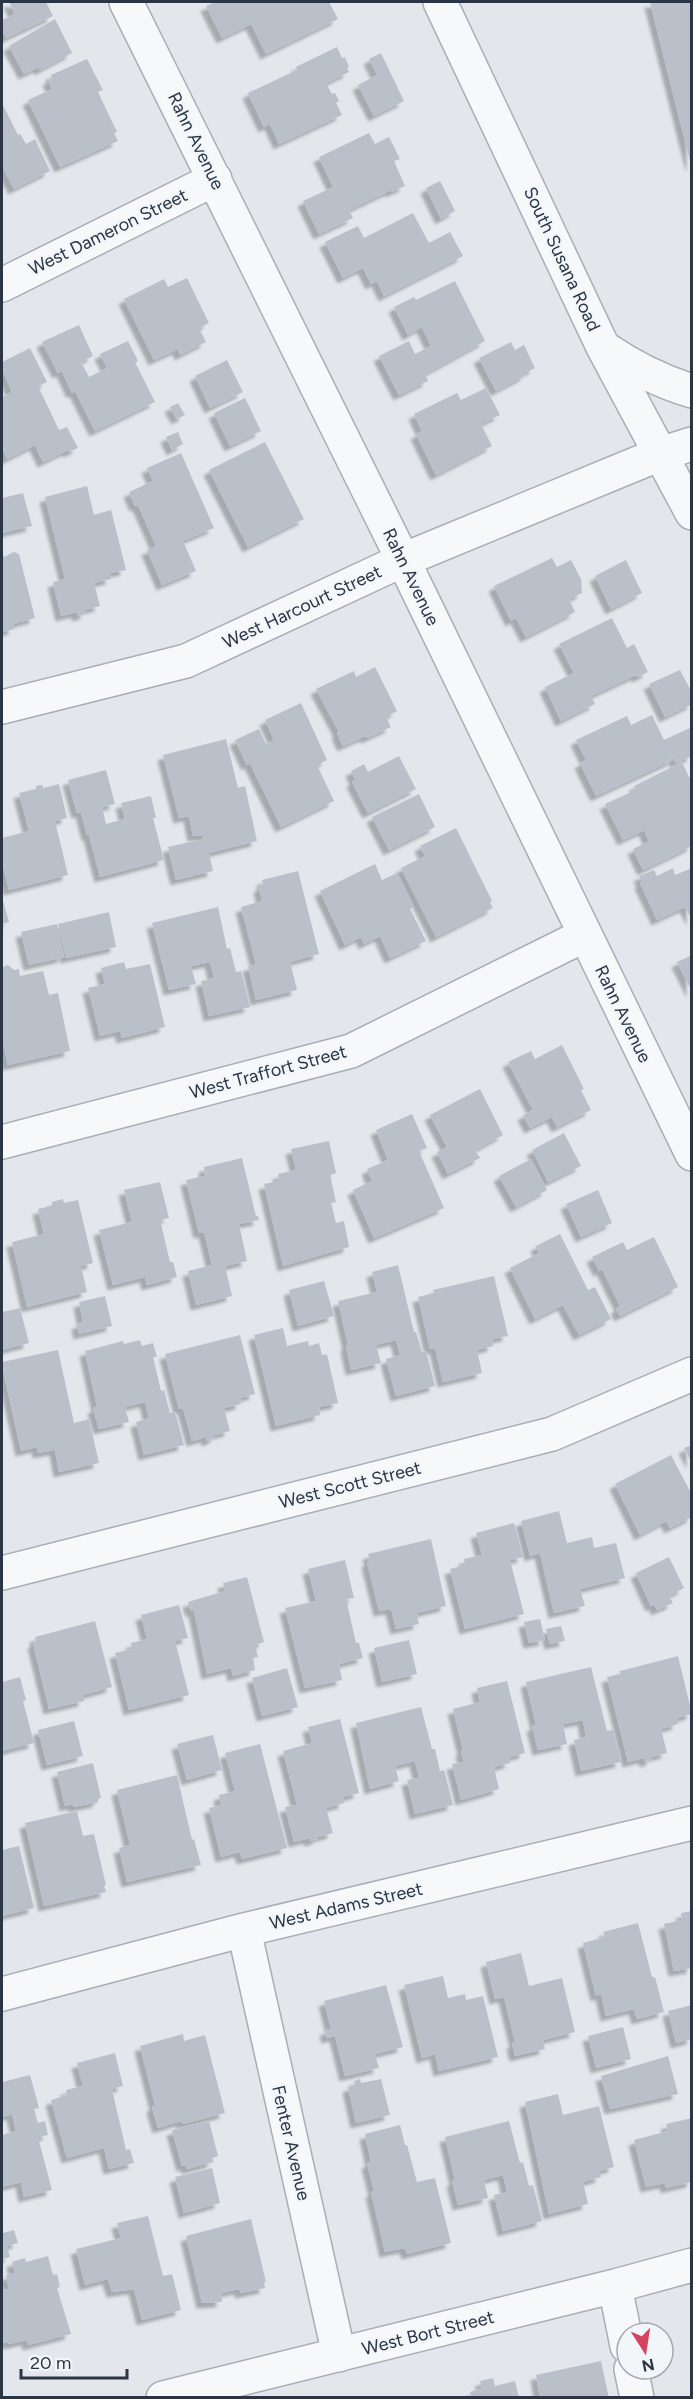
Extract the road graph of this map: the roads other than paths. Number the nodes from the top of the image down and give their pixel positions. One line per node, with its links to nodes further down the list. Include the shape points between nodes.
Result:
1 (126, 2): 3 (street, Rahn Avenue)
2 (440, 2): 5 (street, South Susana Road)
3 (215, 179): 4 (street, West Dameron Street); 10 (street, Rahn Avenue)
4 (2, 285)
5 (603, 346): 6 (street, via 630,366); 8 (street, South Susana Road)
6 (692, 391)
7 (692, 444): 8 (street, West Harcourt Street)
8 (660, 454): 9 (street, South Susana Road); 10 (street, West Harcourt Street)
9 (692, 513)
10 (403, 560): 11 (street, West Harcourt Street, via 186,661); 12 (street, Rahn Avenue)
11 (2, 707)
12 (585, 935): 13 (street, West Traffort Street, via 351,1051); 14 (street, Rahn Avenue)
13 (2, 1142)
14 (692, 1154)
15 (692, 1374): 16 (street, West Scott Street, via 552,1434)
16 (2, 1573)
17 (692, 1823): 18 (street, West Adams Street)
18 (244, 1930): 19 (street, West Adams Street); 23 (street, Fenter Avenue)
19 (2, 1994)
20 (692, 2265): 21 (street, West Bort Street)
21 (615, 2286): 22 (street); 23 (street, West Bort Street)
22 (622, 2321)
23 (339, 2355): 25 (street, West Bort Street)
24 (634, 2381): 26 (street)
25 (163, 2397)
26 (637, 2397)

